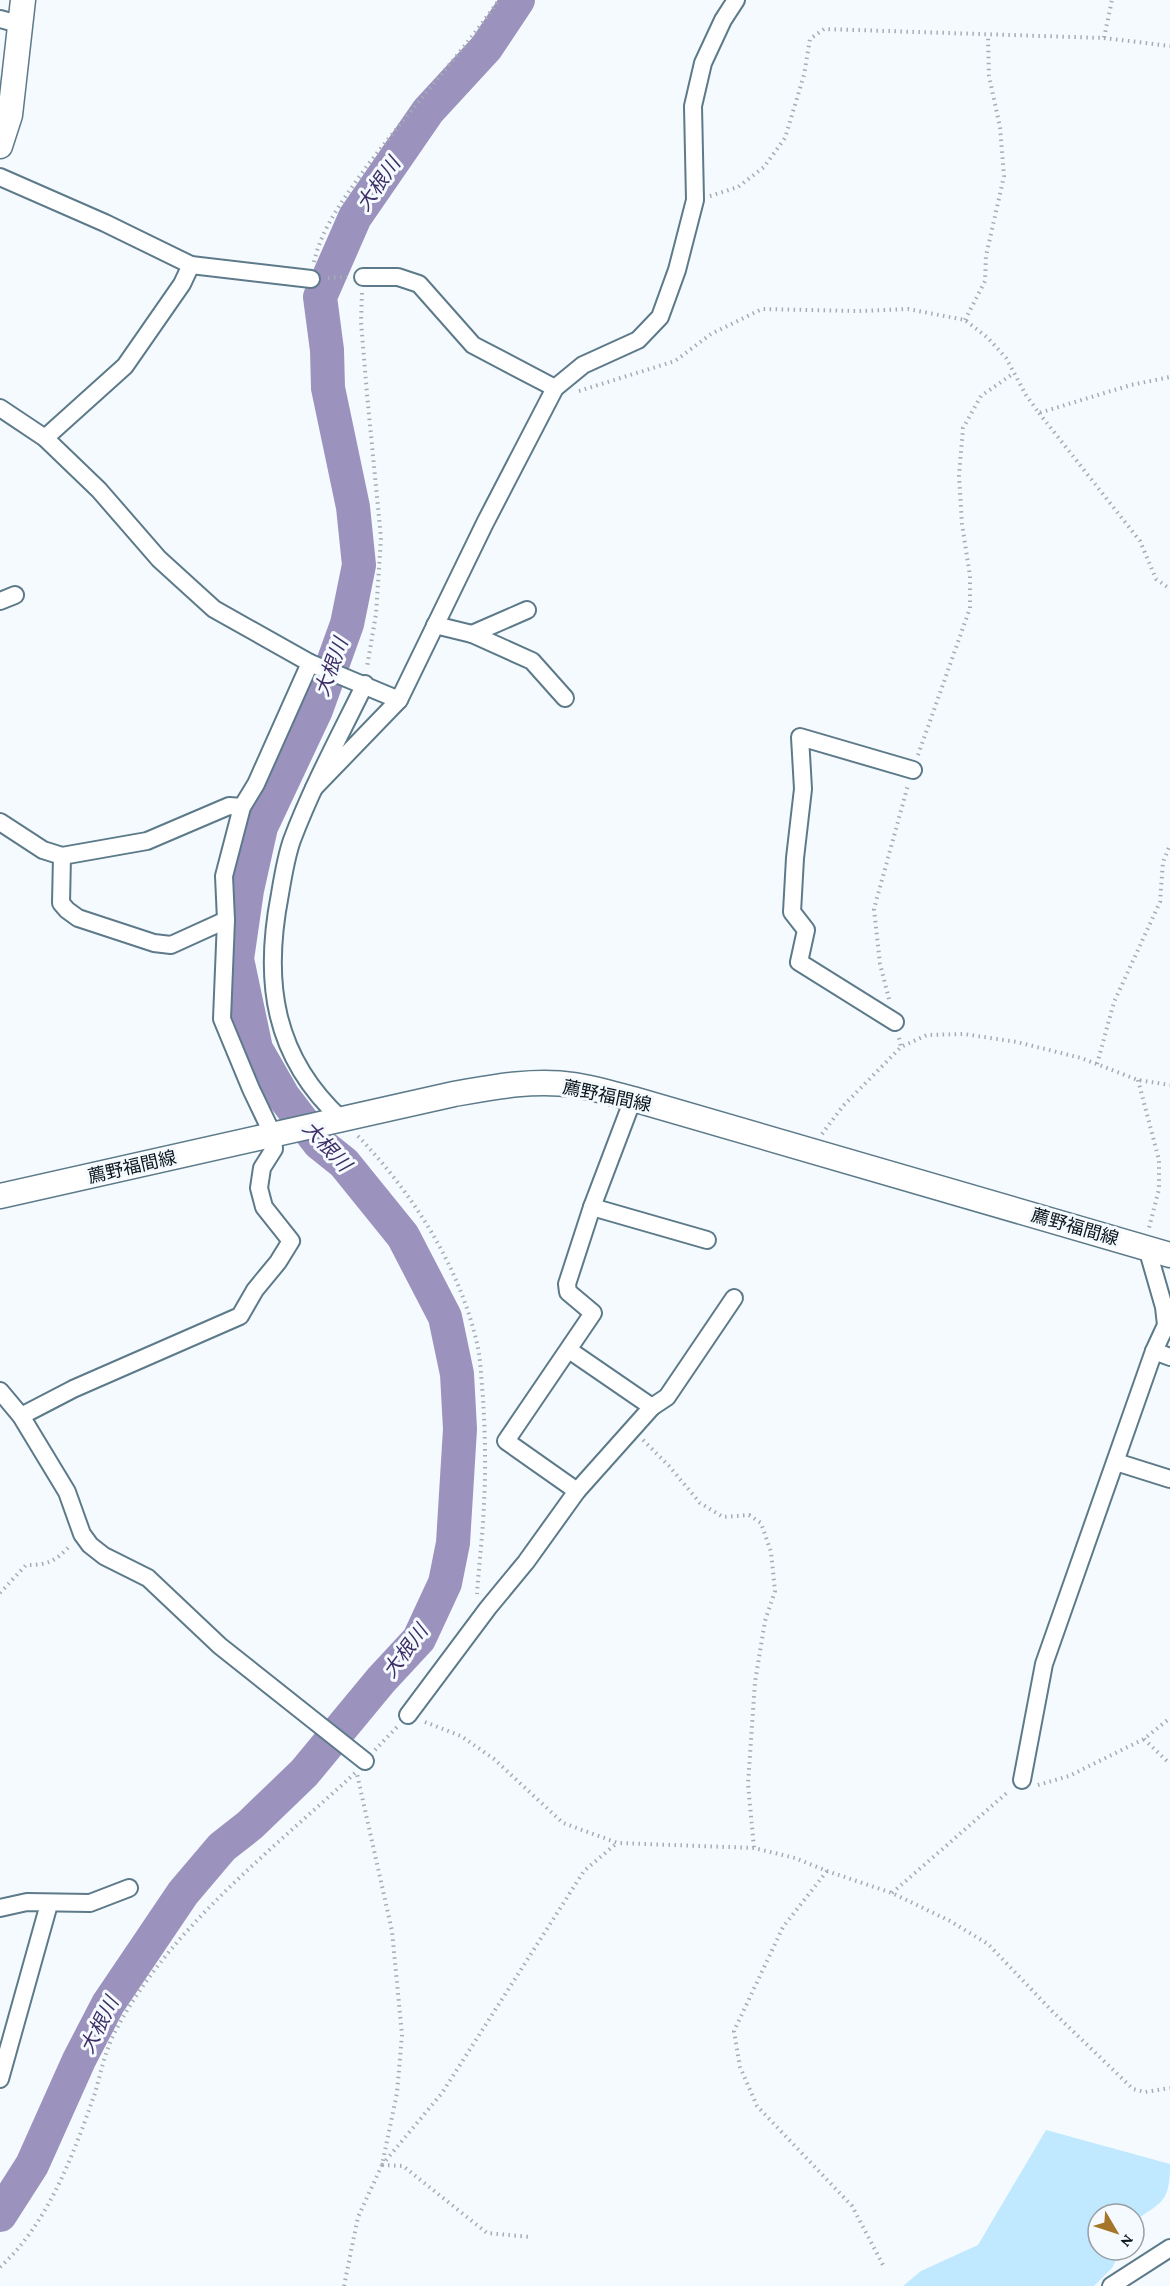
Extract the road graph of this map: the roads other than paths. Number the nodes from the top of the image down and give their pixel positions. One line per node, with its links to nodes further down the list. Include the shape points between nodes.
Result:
1 (23, 0): 3 (main road)
2 (736, 0): 10 (street, via 703,63 693,106 695,200 660,317 638,340 583,365)
3 (11, 22): 4 (main road)
4 (5, 114): 5 (main road)
5 (0, 146)
6 (0, 177): 7 (street)
7 (191, 265): 9 (street); 12 (street, via 125,366)
8 (363, 277): 10 (street, via 398,277 419,284 473,345)
9 (311, 279)
10 (555, 388): 14 (street)
11 (0, 408): 12 (street)
12 (45, 438): 16 (street, via 99,490 159,559 214,609)
13 (527, 610): 15 (street)
14 (435, 625): 15 (street); 19 (street)
15 (472, 634): 18 (street, via 532,661)
16 (310, 663): 17 (street); 22 (street)
17 (365, 684): 19 (street); 21 (street)
18 (565, 698)
19 (399, 700): 21 (street)
20 (913, 770): 26 (street, via 800,737 802,789 792,912 806,930 799,962)
21 (314, 788): 28 (street, via 291,843 275,920 272,982 281,1028 298,1065)
22 (242, 807): 24 (street, via 229,806 147,842); 25 (street, via 224,876)
23 (0, 822): 24 (street, via 43,850)
24 (62, 856): 25 (street, via 61,903 78,918 171,945)
25 (226, 920): 29 (street, via 222,1019 250,1089)
26 (895, 1022)
27 (633, 1099): 28 (main road, 薦野福間線, via 573,1085 506,1086); 31 (street); 33 (main road, 薦野福間線)
28 (341, 1119): 29 (main road, 薦野福間線)
29 (281, 1133): 30 (main road, 薦野福間線); 39 (street, via 262,1168 259,1188 264,1207 291,1241 240,1316)
30 (0, 1196)
31 (592, 1207): 32 (street); 35 (street, via 567,1284 568,1292 593,1313)
32 (707, 1240)
33 (1159, 1251): 36 (street, via 1166,1325)
34 (734, 1298): 38 (street, via 667,1397)
35 (569, 1350): 38 (street); 42 (street, via 506,1441)
36 (1162, 1354): 40 (street)
37 (0, 1391): 39 (street)
38 (652, 1407): 42 (street)
39 (21, 1416): 44 (street, via 68,1492 82,1534 90,1545 148,1578 220,1646 320,1725)
40 (1116, 1462): 41 (street); 45 (street, via 1044,1664)
41 (1170, 1479)
42 (577, 1491): 43 (street)
43 (408, 1715)
44 (361, 1767)
45 (1022, 1780)
46 (129, 1888): 47 (street, via 90,1903)
47 (49, 1904): 48 (street, via 27,1902); 49 (street)
48 (0, 1908)
49 (0, 2079)
50 (1170, 2248): 51 (street)
51 (1111, 2286)

